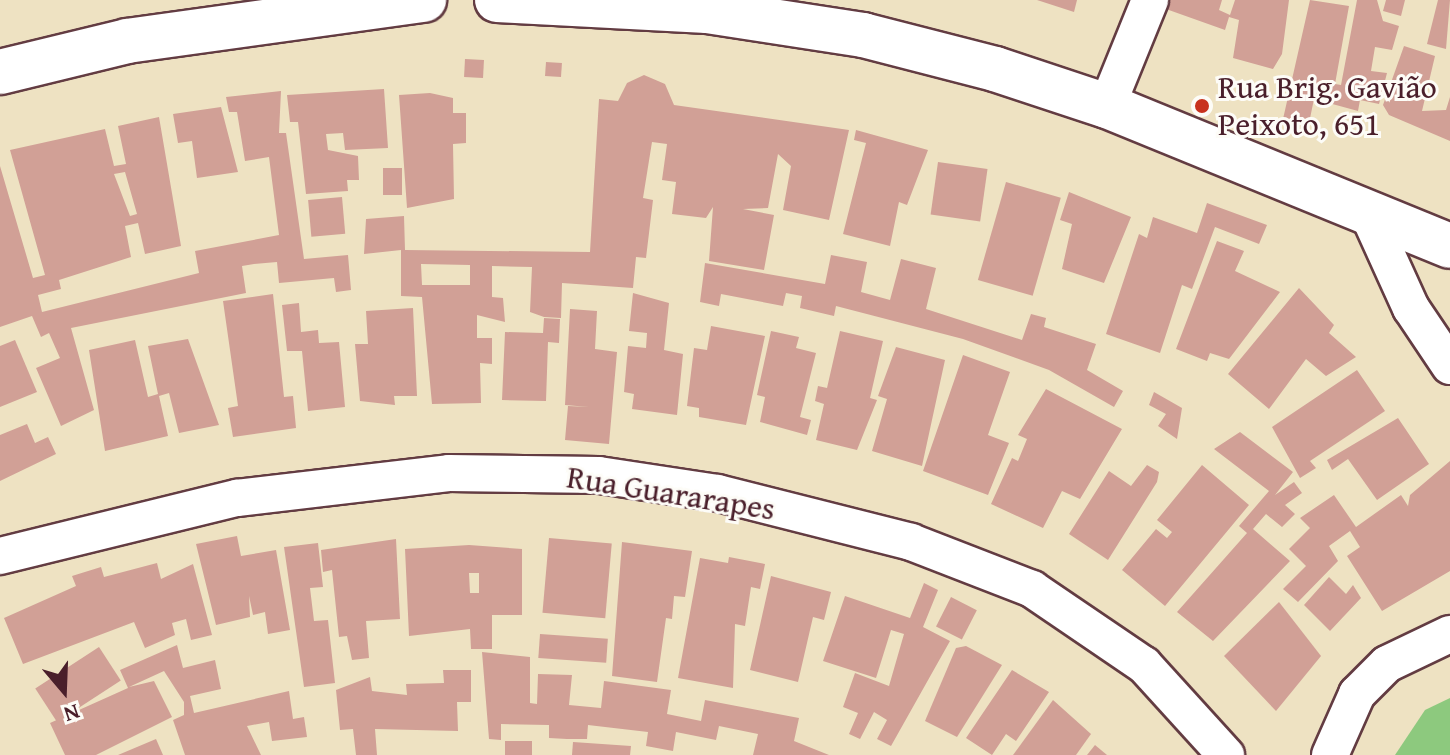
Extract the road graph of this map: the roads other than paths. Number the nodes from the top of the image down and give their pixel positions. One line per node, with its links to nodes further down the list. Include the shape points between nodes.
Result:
1 (424, 0): 4 (main road, via 127,41)
2 (497, 0): 5 (main road, via 707,11 863,35)
3 (1150, 0): 5 (street)
4 (0, 72)
5 (1107, 106): 6 (main road)
6 (1366, 209): 7 (main road); 8 (street, via 1411,308)
7 (1450, 246)
8 (1450, 366)
9 (0, 556): 11 (street, Rua Guararapes, via 237,498 449,473 599,475 718,493 911,542 1032,589 1144,665)
10 (1450, 634): 12 (street, via 1387,664 1357,694)
11 (1226, 755)
12 (1330, 755)

